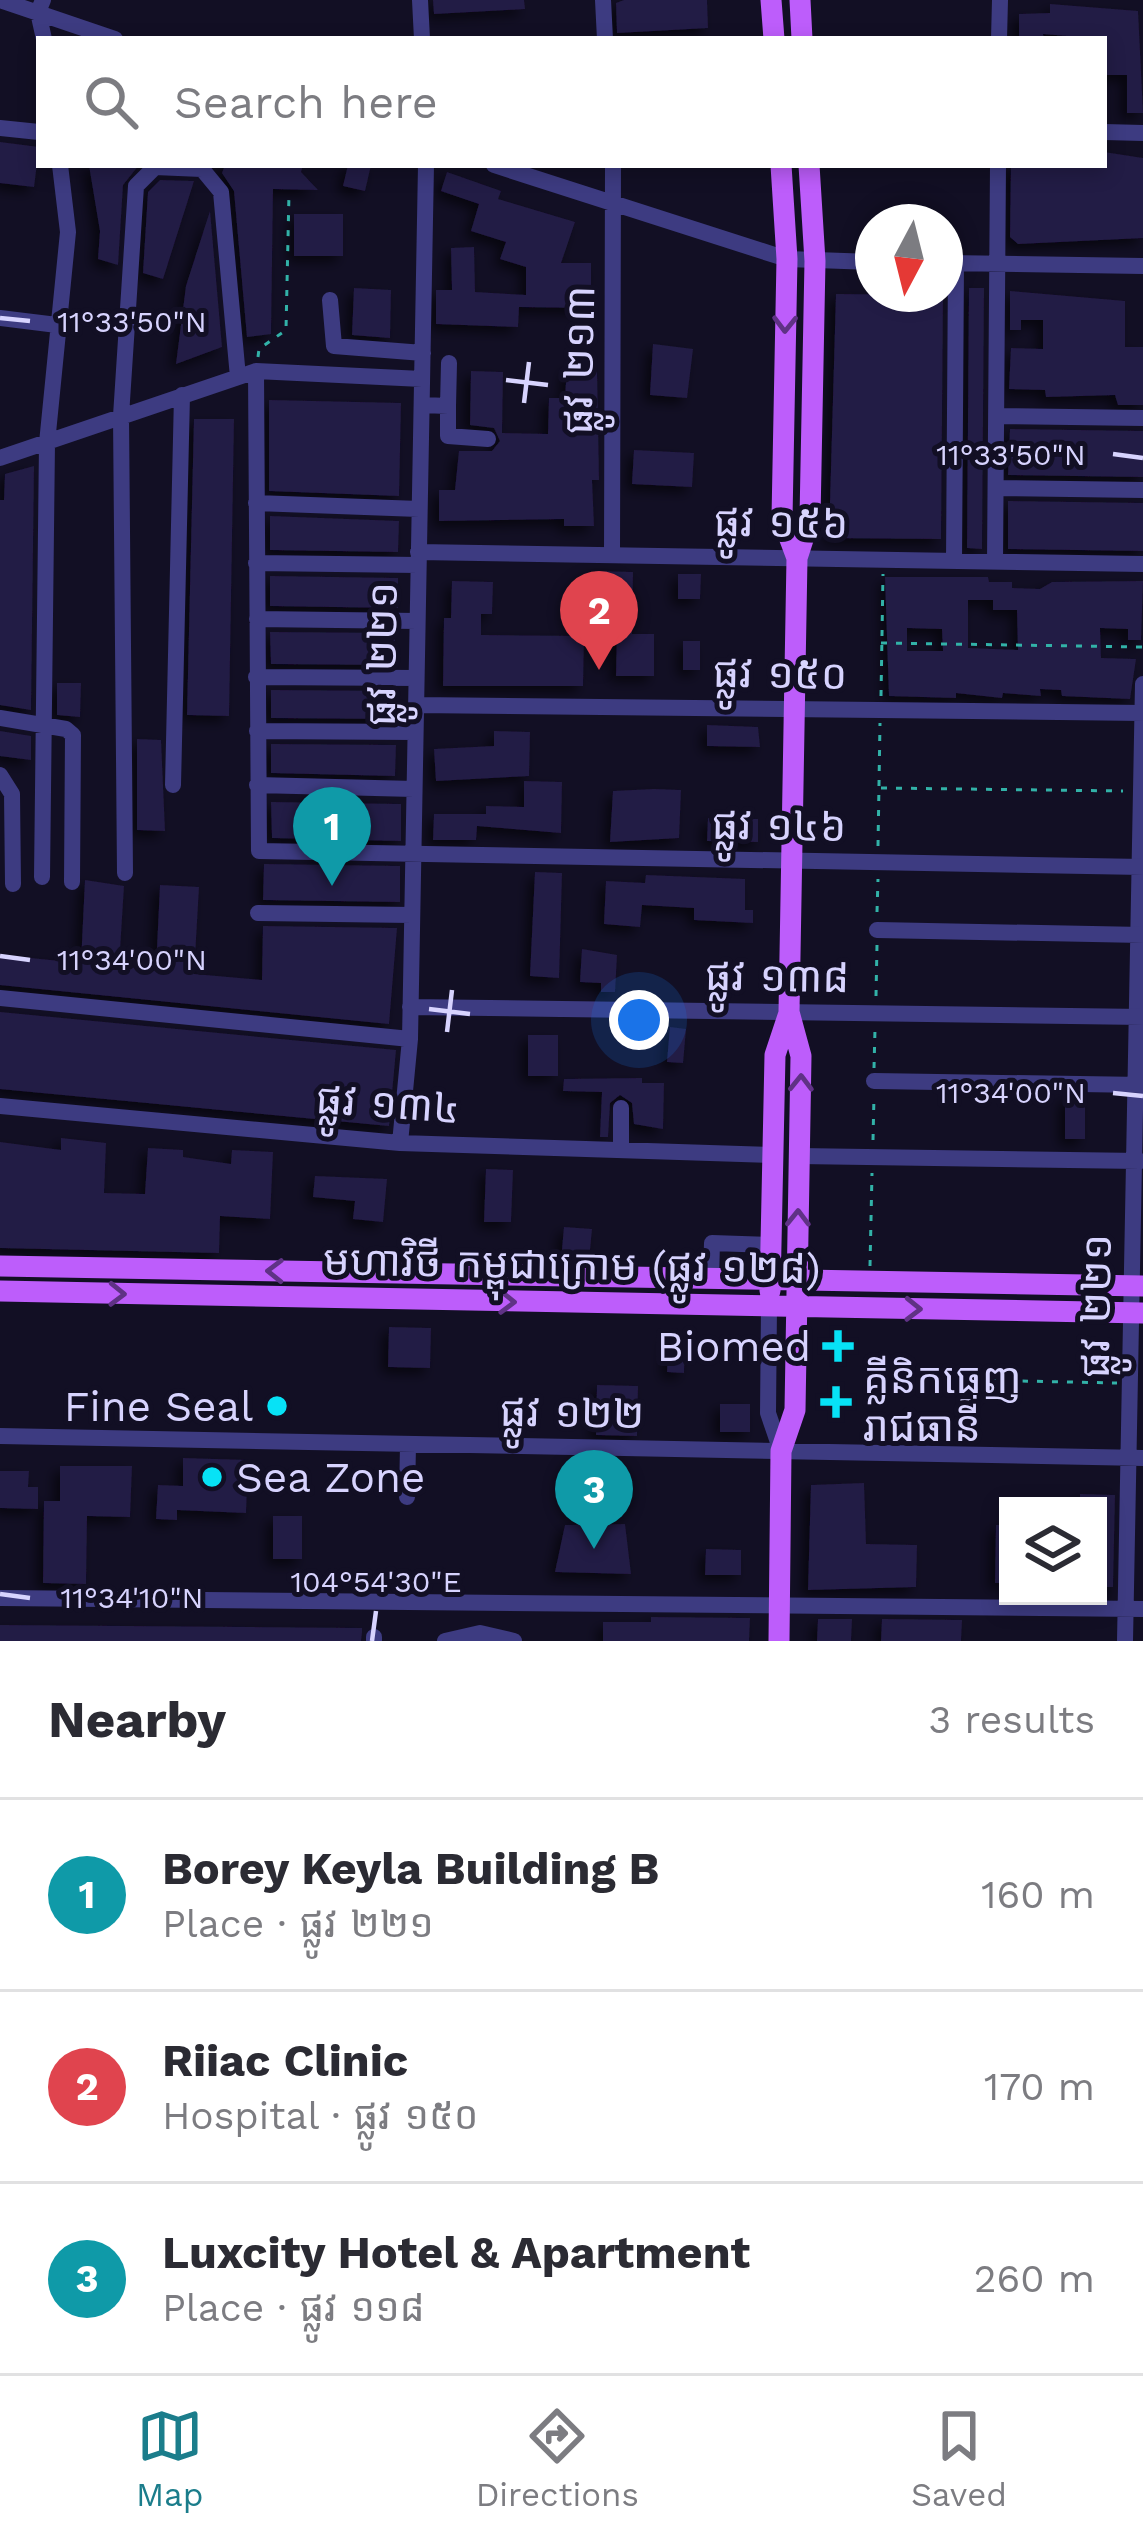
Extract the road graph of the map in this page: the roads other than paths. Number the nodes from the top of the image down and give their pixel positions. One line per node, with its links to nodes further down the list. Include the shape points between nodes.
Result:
1 (0, 0): 7 (street)
2 (603, 0): 11 (street)
3 (771, 0): 12 (main road)
4 (800, 0): 13 (main road)
5 (1000, 0): 14 (street)
6 (415, 2): 10 (street)
7 (41, 6): 8 (street); 9 (street)
8 (44, 36)
9 (108, 36)
10 (421, 36)
11 (605, 36)
12 (774, 36)
13 (802, 36)
14 (999, 36)
15 (0, 128): 16 (street)
16 (36, 132)
17 (1107, 132): 18 (street)
18 (1143, 133)
19 (60, 168): 38 (street, via 68,232)
20 (154, 168): 46 (street, via 136,186)
21 (171, 168): 41 (street, via 202,170 220,192)
22 (426, 168): 39 (street, ផ្លូវ ២២១)
23 (503, 168): 28 (street)
24 (613, 168): 28 (street, ផ្លូវ ២១៣)
25 (781, 168): 29 (main road)
26 (809, 168): 30 (main road)
27 (998, 168): 33 (street)
28 (616, 205): 29 (street); 56 (street, ផ្លូវ ២១៣)
29 (787, 259): 30 (street); 58 (main road, one-way to 58, via 782,518)
30 (815, 261): 31 (street); 58 (main road, via 810,518)
31 (855, 262)
32 (963, 264): 33 (street)
33 (998, 264): 34 (street); 47 (street)
34 (1143, 266)
35 (330, 300): 39 (street, via 334,346)
36 (951, 312): 59 (street)
37 (0, 318): 38 (street)
38 (57, 325): 50 (street)
39 (423, 352): 42 (street, ផ្លូវ ២២១)
40 (449, 363): 45 (street)
41 (247, 374): 42 (street); 43 (street); 54 (street)
42 (422, 380): 44 (street, ផ្លូវ ២២១)
43 (182, 395): 46 (street); 76 (street)
44 (422, 405): 45 (street); 55 (street, ផ្លូវ ២២១)
45 (448, 406): 49 (street, via 448,436)
46 (121, 416): 50 (street); 83 (street)
47 (997, 416): 48 (street); 52 (street)
48 (1143, 418)
49 (488, 439)
50 (47, 443): 51 (street); 72 (street)
51 (0, 458)
52 (996, 488): 53 (street); 60 (street)
53 (1143, 490)
54 (256, 503): 55 (street); 61 (street)
55 (419, 509): 57 (street, ផ្លូវ ២២១)
56 (612, 555): 57 (street, ផ្លូវ ១៥៦); 58 (street, ផ្លូវ ១៥៦)
57 (418, 558): 61 (street, ផ្លូវ ១៥៦); 64 (street, ផ្លូវ ២២១)
58 (797, 558): 59 (street, ផ្លូវ ១៥៦); 69 (main road)
59 (954, 561): 60 (street, ផ្លូវ ១៥៦)
60 (995, 562): 62 (street, ផ្លូវ ១៥៦)
61 (256, 563): 63 (street)
62 (1143, 564)
63 (256, 619): 64 (street); 65 (street)
64 (417, 621): 66 (street, ផ្លូវ ២២១)
65 (256, 677): 66 (street); 73 (street)
66 (416, 678): 68 (street, ផ្លូវ ២២១)
67 (1143, 684): 70 (street, ផ្លូវ ២២១)
68 (416, 705): 69 (street, ផ្លូវ ១៥០); 74 (street, ផ្លូវ ២២១)
69 (794, 709): 70 (street, ផ្លូវ ១៥០); 81 (main road)
70 (1143, 713): 79 (street, ផ្លូវ ២២១)
71 (0, 718): 72 (street)
72 (41, 724): 84 (street); 85 (street, via 73,735)
73 (257, 731): 74 (street); 77 (street)
74 (415, 732): 78 (street, ផ្លូវ ២២១)
75 (0, 775): 86 (street, via 12,794)
76 (173, 785)
77 (257, 785): 78 (street); 80 (street, ផ្លូវ ១៤៦, via 259,851)
78 (414, 789): 80 (street, ផ្លូវ ២២១)
79 (1141, 791): 82 (street, ផ្លូវ ២២១)
80 (413, 855): 81 (street, ផ្លូវ ១៤៦); 88 (street, ផ្លូវ ២២១)
81 (792, 861): 82 (street, ផ្លូវ ១៤៦); 93 (main road)
82 (1141, 867): 90 (street, ផ្លូវ ២២១)
83 (125, 873)
84 (42, 877)
85 (72, 882)
86 (13, 884)
87 (258, 913): 88 (street)
88 (412, 915): 92 (street, ផ្លូវ ២២១)
89 (877, 930): 90 (street)
90 (1141, 935): 94 (street, ផ្លូវ ២២១)
91 (0, 998): 95 (street)
92 (410, 1006): 93 (street, ផ្លូវ ១៣៨); 95 (street, ផ្លូវ ២២១)
93 (790, 1012): 94 (street, ផ្លូវ ១៣៨); 102 (main road, via 775,1055); 103 (main road, one-way to 93, via 801,1055)
94 (1140, 1017): 97 (street, ផ្លូវ ២២១)
95 (410, 1039): 100 (street, ផ្លូវ ២២១)
96 (874, 1081): 97 (street)
97 (1139, 1085): 104 (street, ផ្លូវ ២២១)
98 (0, 1106): 100 (street, ផ្លូវ ១៣៤)
99 (621, 1108): 101 (street)
100 (400, 1143): 101 (street, ផ្លូវ ១៣៤)
101 (621, 1150): 102 (street, ផ្លូវ ១៣៤)
102 (772, 1154): 106 (main road)
103 (800, 1156): 104 (street); 111 (main road, one-way to 103)
104 (1138, 1161): 105 (street, ផ្លូវ ២២១)
105 (1138, 1229): 112 (street, ផ្លូវ ២២១)
106 (770, 1245): 109 (street, via 712,1243); 110 (main road)
107 (0, 1266): 108 (main road, មហាវិថី កម្ពុជាក្រោម (ផ្លូវ ១២៨), one-way to 107)
108 (395, 1273): 109 (main road, មហាវិថី កម្ពុជាក្រោម (ផ្លូវ ១២៨)); 114 (main road)
109 (712, 1279): 110 (main road, មហាវិថី កម្ពុជាក្រោម (ផ្លូវ ១២៨))
110 (770, 1280): 111 (main road, មហាវិថី កម្ពុជាក្រោម (ផ្លូវ ១២៨)); 115 (main road)
111 (797, 1280): 112 (main road, មហាវិថី កម្ពុជាក្រោម (ផ្លូវ ១២៨)); 116 (main road)
112 (1137, 1286): 117 (street, ផ្លូវ ២២១)
113 (0, 1291): 114 (main road, មហាវិថី កម្ពុជាក្រោម (ផ្លូវ ១២៨), one-way to 114)
114 (395, 1300): 115 (main road, មហាវិថី កម្ពុជាក្រោម (ផ្លូវ ១២៨), one-way to 115)
115 (769, 1306): 116 (main road, មហាវិថី កម្ពុជាក្រោម (ផ្លូវ ១២៨)); 120 (street, via 768,1413)
116 (796, 1306): 117 (main road, មហាវិថី កម្ពុជាក្រោម (ផ្លូវ ១២៨), one-way to 117); 120 (main road, via 795,1410)
117 (1137, 1313): 121 (street, ផ្លូវ ២២១, via 1130,1383)
118 (0, 1436): 119 (street, ផ្លូវ ១២២)
119 (408, 1445): 120 (street, ផ្លូវ ១២២); 122 (street)
120 (781, 1451): 121 (street, ផ្លូវ ១២២); 124 (main road)
121 (1136, 1458): 125 (street, ផ្លូវ ២២១)
122 (407, 1497)
123 (0, 1598): 124 (street)
124 (780, 1604): 125 (street); 128 (main road)
125 (1134, 1609): 129 (street, ផ្លូវ ២២១)
126 (445, 1641): 127 (street, via 480,1633)
127 (514, 1641)
128 (779, 1641)
129 (1125, 1641)

